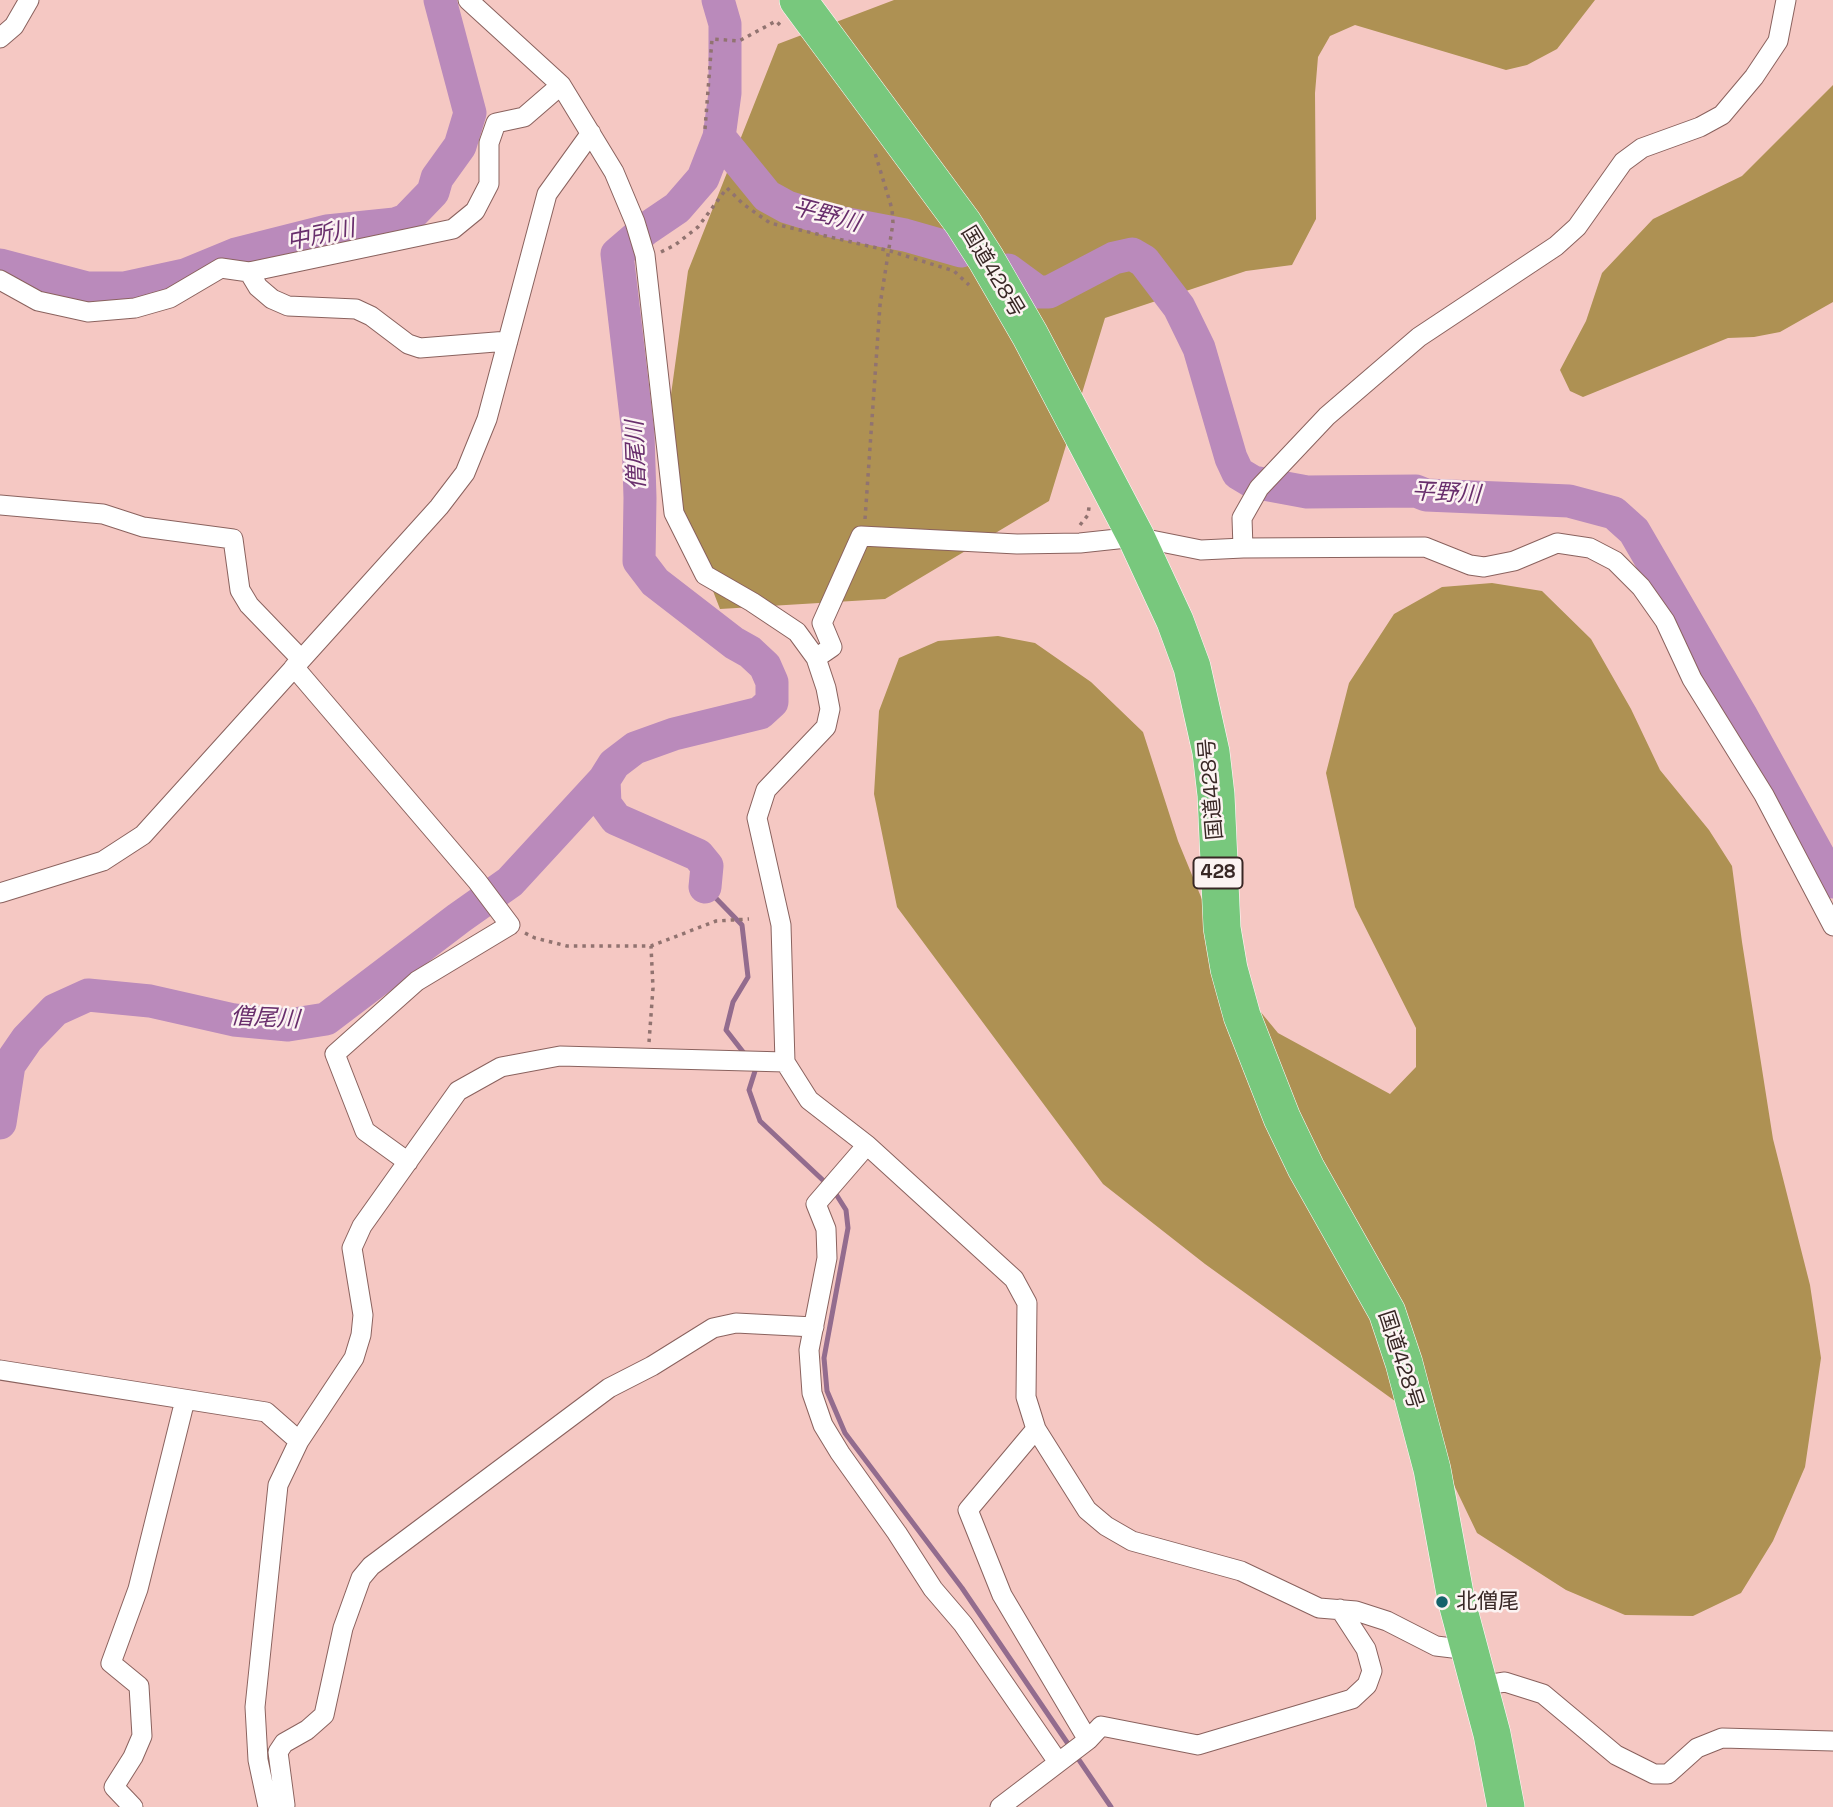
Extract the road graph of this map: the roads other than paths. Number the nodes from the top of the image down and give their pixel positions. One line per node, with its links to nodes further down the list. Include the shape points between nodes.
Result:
1 (29, 0): 5 (street, via 14,26)
2 (468, 0): 6 (street)
3 (1786, 0): 13 (street, via 1778,41 1722,115 1642,148 1623,162 1577,227 1556,246 1419,337 1327,416 1259,488 1242,518)
4 (794, 17): 12 (highway, 国道428号 / 428, via 968,232 1030,335)
5 (0, 38)
6 (561, 85): 7 (street); 8 (street, via 524,117 496,123 489,143 489,184 475,211 453,229)
7 (591, 133): 10 (street, via 547,194); 14 (street, via 614,172 645,255 674,513 705,575 797,632)
8 (249, 272): 9 (street, via 221,268 170,298 135,308 88,312 38,301); 10 (street, via 272,299 288,306 356,309 420,348)
9 (0, 280)
10 (508, 341): 15 (street, via 487,419 465,473)
11 (0, 505): 15 (street, via 103,514 144,527 233,539 240,590)
12 (1136, 537): 13 (street, via 1200,551); 14 (street, via 1017,544 861,536 822,623 832,647); 27 (highway, 国道428号 / 428, via 1175,621 1203,710 1216,796 1222,928 1242,1016 1306,1168 1387,1312 1432,1469)
13 (1243, 548): 17 (street, via 1426,547 1484,567 1514,561 1557,543 1590,548 1615,561 1665,621 1692,679 1764,795)
14 (816, 658): 18 (street, via 830,709 826,727 766,790 757,818 781,925)
15 (298, 663): 16 (street, via 143,835 103,861); 20 (street, via 510,925 417,981 335,1054 365,1131)
16 (0, 893)
17 (1833, 926)
18 (785, 1062): 19 (street, via 809,1100); 20 (street, via 560,1056 500,1067 458,1091)
19 (867, 1145): 21 (street, via 817,1204 827,1229 827,1258); 24 (street, via 1014,1279 1027,1303 1026,1397)
20 (408, 1162): 25 (street, via 362,1226 352,1248 363,1315 354,1358)
21 (814, 1328): 31 (street, via 809,1350 812,1392 823,1425 933,1589); 34 (street, via 736,1323 713,1328 608,1388 371,1566 361,1578 343,1628 324,1715 278,1752 285,1805)
22 (0, 1370): 23 (street)
23 (185, 1400): 25 (street, via 265,1412); 32 (street, via 138,1589 111,1664 139,1686 142,1737 114,1787)
24 (1036, 1429): 26 (street, via 1087,1510 1105,1526 1132,1541 1241,1571 1319,1608); 29 (street, via 968,1510 1002,1595)
25 (299, 1441): 33 (street, via 278,1485 255,1707 258,1760)
26 (1340, 1609): 27 (street, via 1387,1620 1436,1646); 29 (street, via 1366,1649 1372,1671 1367,1685 1352,1699 1198,1745 1101,1726)
27 (1469, 1650): 28 (highway, 国道428号 / 428)
28 (1479, 1686): 30 (street, via 1505,1682 1544,1694 1616,1755 1654,1774 1668,1774 1697,1748 1722,1738); 36 (highway, 国道428号 / 428)
29 (1088, 1740): 31 (street)
30 (1833, 1741)
31 (1058, 1762): 35 (street)
32 (133, 1807)
33 (268, 1807)
34 (278, 1807)
35 (1000, 1807)
36 (1506, 1807)

